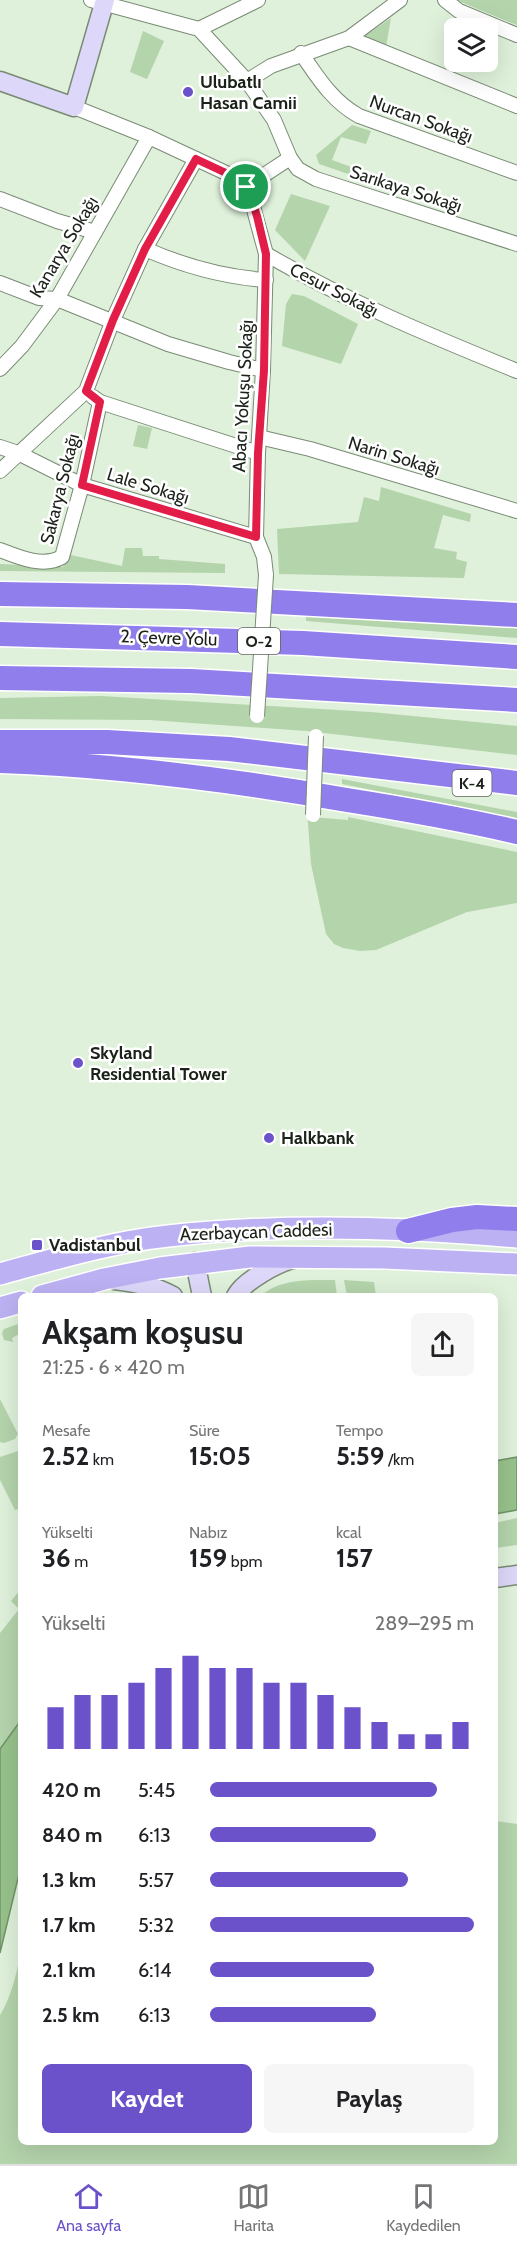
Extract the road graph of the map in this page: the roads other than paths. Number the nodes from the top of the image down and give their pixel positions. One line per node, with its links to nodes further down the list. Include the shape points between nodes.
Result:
1 (258, 0): 5 (street)
2 (400, 0): 7 (street)
3 (445, 0): 6 (street, via 459,11)
4 (100, 1): 5 (street); 12 (street)
5 (199, 29): 10 (street)
6 (517, 35)
7 (349, 38): 8 (street); 11 (street)
8 (301, 53): 10 (street); 16 (street, Nurcan Sokağı, via 327,91 353,113)
9 (0, 81): 12 (street)
10 (247, 81): 14 (street, via 274,120)
11 (517, 106)
12 (75, 107): 13 (street)
13 (149, 137): 15 (street); 19 (street, Kanarya Sokağı)
14 (290, 158): 17 (street); 20 (street, Sarıkaya Sokağı, via 316,179)
15 (196, 159): 17 (street, via 241,180); 21 (street, Sakarya Sokağı)
16 (517, 173)
17 (246, 187): 22 (street)
18 (0, 200): 19 (street)
19 (95, 232): 25 (street, Kanarya Sokağı)
20 (517, 244)
21 (145, 249): 23 (street, via 191,267); 26 (street, Sakarya Sokağı)
22 (266, 254): 23 (street, Abacı Yokuşu Sokağı); 29 (street, Cesur Sokağı, via 306,278)
23 (266, 280): 28 (street, Abacı Yokuşu Sokağı)
24 (0, 283): 25 (street, via 39,298)
25 (57, 299): 26 (street); 27 (street, Kanarya Sokağı)
26 (113, 320): 28 (street, via 187,350); 30 (street, Sakarya Sokağı)
27 (0, 369)
28 (264, 370): 32 (street, Abacı Yokuşu Sokağı)
29 (517, 373)
30 (86, 391): 31 (street); 34 (street, Sakarya Sokağı)
31 (100, 402): 35 (street); 37 (street, Sakarya Sokağı)
32 (259, 437): 35 (street, Abacı Yokuşu Sokağı); 38 (street, Narin Sokağı)
33 (0, 447): 34 (street, Lale Sokağı)
34 (18, 453): 36 (street, Sakarya Sokağı); 37 (street, Lale Sokağı)
35 (258, 453): 39 (street, Abacı Yokuşu Sokağı)
36 (0, 471)
37 (82, 485): 39 (street, Lale Sokağı); 40 (street, Sakarya Sokağı, via 62,557 47,562 19,558)
38 (517, 511)
39 (256, 537): 47 (street, Abacı Yokuşu Sokağı, bridge, via 266,575)
40 (0, 550)
41 (0, 594): 42 (highway, via 187,597)
42 (517, 615)
43 (0, 634): 44 (highway, 2. Çevre Yolu / O-2, via 292,642)
44 (517, 657)
45 (0, 678): 46 (highway, via 191,681)
46 (517, 700)
47 (257, 716)
48 (316, 736): 54 (street, bridge)
49 (0, 742): 51 (highway, via 107,742 229,749)
50 (0, 760): 55 (highway, via 114,767 251,784)
51 (427, 774): 52 (highway); 53 (highway, K-4)
52 (517, 783)
53 (517, 793)
54 (313, 815)
55 (517, 832)
56 (517, 1219): 57 (highway, via 477,1217)
57 (408, 1231): 58 (main road, Azerbaycan Caddesi, via 270,1229); 59 (main road, Azerbaycan Caddesi)
58 (166, 1236): 61 (main road, via 181,1240); 63 (main road, Azerbaycan Caddesi)
59 (517, 1237)
60 (300, 1258): 61 (main road, Azerbaycan Caddesi); 62 (main road, Azerbaycan Caddesi); 68 (street, via 269,1270)
61 (195, 1262): 64 (main road, Azerbaycan Caddesi); 67 (street)
62 (517, 1264)
63 (0, 1274)
64 (104, 1279): 65 (main road, Azerbaycan Caddesi); 66 (street, via 146,1284)
65 (53, 1293)
66 (167, 1293)
67 (201, 1293)
68 (239, 1293)
69 (18, 1303): 70 (main road)
70 (0, 1308)
71 (517, 1563): 72 (street)
72 (498, 1566)
73 (517, 1575): 74 (street)
74 (498, 1578)

